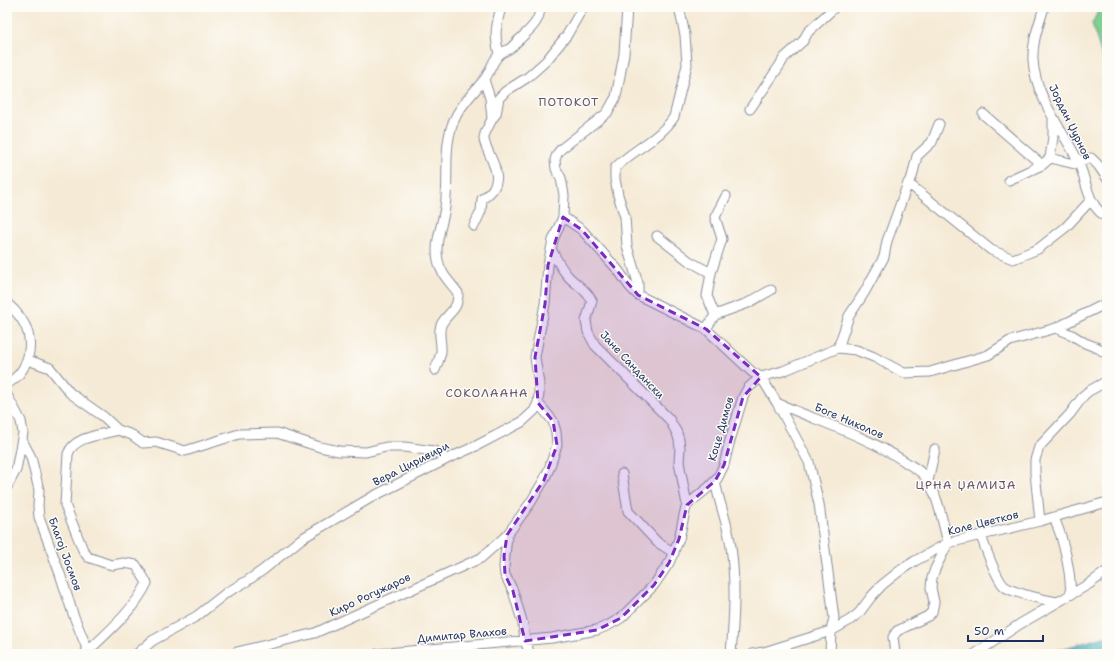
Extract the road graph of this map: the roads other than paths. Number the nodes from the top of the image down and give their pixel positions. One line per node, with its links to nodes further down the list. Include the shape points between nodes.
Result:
1 (501, 7): 8 (street, via 495,28)
2 (540, 7): 8 (street, via 536,23 510,48)
3 (583, 7): 13 (street, via 567,35 546,61 500,98)
4 (627, 7): 23 (street, via 624,54 616,97 607,113 561,149 555,160 564,195)
5 (679, 7): 30 (street, via 685,34 686,65 674,117 615,168 618,195 625,217 627,246 638,283)
6 (835, 7): 10 (street, via 784,58)
7 (1044, 7): 12 (street, Јордан Џурнов, via 1035,35 1033,60 1034,71)
8 (499, 54): 9 (street)
9 (484, 80): 13 (street, via 490,98); 39 (street, via 457,113 449,135 447,190 437,253 440,268 458,294 458,301 440,328 441,352)
10 (750, 108)
11 (983, 114): 17 (street)
12 (1053, 118): 15 (street); 16 (street, Јордан Џурнов)
13 (492, 119): 25 (street, via 485,134 485,143 498,180 494,190 482,199 481,211)
14 (939, 124): 20 (street, via 932,142 917,156)
15 (1050, 158): 16 (street); 17 (street)
16 (1078, 163): 18 (street, via 1091,158); 22 (street, Јордан Џурнов)
17 (1042, 165): 19 (street)
18 (1107, 178)
19 (1009, 180)
20 (908, 183): 22 (street, via 991,250 1013,259 1038,249 1066,227); 36 (street, via 887,241 884,257 849,316)
21 (726, 196): 28 (street, via 715,217 722,239)
22 (1091, 200): 24 (street, Јордан Џурнов)
23 (563, 217): 27 (street); 30 (street, via 582,230)
24 (1107, 217)
25 (474, 226)
26 (657, 236): 28 (street, via 689,261)
27 (551, 249): 44 (street, via 545,304 535,357 539,384); 55 (street, Јане Сандански, via 568,277 582,286 592,301 586,321 593,342 669,419 677,434)
28 (711, 274): 33 (street, via 707,296)
29 (771, 290): 33 (street, via 748,303)
30 (638, 295): 35 (street)
31 (7, 303): 38 (street, via 20,317 28,333)
32 (1107, 303): 34 (street)
33 (715, 315): 35 (street)
34 (1056, 328): 36 (street, via 1010,341 988,355 930,372 904,374 874,357 856,350); 37 (street)
35 (706, 329): 40 (street, via 752,372)
36 (838, 348): 40 (street, via 783,371)
37 (1107, 354)
38 (28, 360): 42 (street, via 19,375); 46 (street, via 50,368 70,393)
39 (435, 370)
40 (761, 377): 45 (street); 51 (street, Коце Димов, via 748,388 743,397 724,465)
41 (1107, 381): 57 (street, via 1089,390 1039,447 1035,473)
42 (7, 384)
43 (7, 395): 47 (street, via 21,421)
44 (538, 403): 49 (street, Вера Циривири, via 534,411 522,422); 58 (street, Киро Рогужаров, via 553,421 557,445 544,480)
45 (777, 403): 52 (street, Боге Николов, via 869,440 916,468); 65 (street, via 809,462 819,504 834,618)
46 (118, 430): 49 (street, via 132,435 143,443 156,442 185,451 239,434 277,433 339,451 366,452 386,447 404,447 434,451); 67 (street, via 86,439 71,448 68,454 65,505 76,535 88,557 112,565 136,565 148,583 114,626)
47 (22, 440): 53 (street, via 16,470); 67 (street, Благој Јосмов, via 31,457 39,490 39,517)
48 (936, 449): 52 (street)
49 (447, 459): 68 (street, Вера Циривири, via 372,497 301,539 247,582 226,593 197,616 152,641)
50 (622, 474): 61 (street, via 628,511 657,542)
51 (714, 481): 55 (street, Коце Димов); 72 (street, via 731,546 735,588)
52 (928, 481): 60 (street, Боге Николов)
53 (7, 487)
54 (1107, 502): 56 (street, Коле Цветков)
55 (687, 505): 61 (street, Димитар Влахов, via 680,539)
56 (1054, 517): 57 (street, Коле Цветков); 63 (street, via 1067,559)
57 (1040, 521): 59 (street, Коле Цветков)
58 (507, 535): 66 (street, via 505,576 523,624); 69 (street, Киро Рогужаров, via 480,558 315,633)
59 (981, 536): 60 (street, Коле Цветков); 64 (street, via 1004,586 1010,590)
60 (948, 544): 65 (street, Коле Цветков, via 902,569 882,585 859,614); 75 (street, via 932,578 932,612 897,631 893,637)
61 (674, 553): 66 (street, Димитар Влахов, via 654,585 621,618 610,625 597,630)
62 (1107, 571): 63 (street)
63 (1071, 594): 64 (street)
64 (1057, 602): 76 (street)
65 (831, 631): 73 (street, Коле Цветков); 74 (street)
66 (525, 641): 70 (street, Димитар Влахов); 71 (street)
67 (87, 653)
68 (137, 654)
69 (235, 654)
70 (377, 654)
71 (530, 654)
72 (731, 654)
73 (752, 654)
74 (830, 654)
75 (895, 654)
76 (975, 654)

